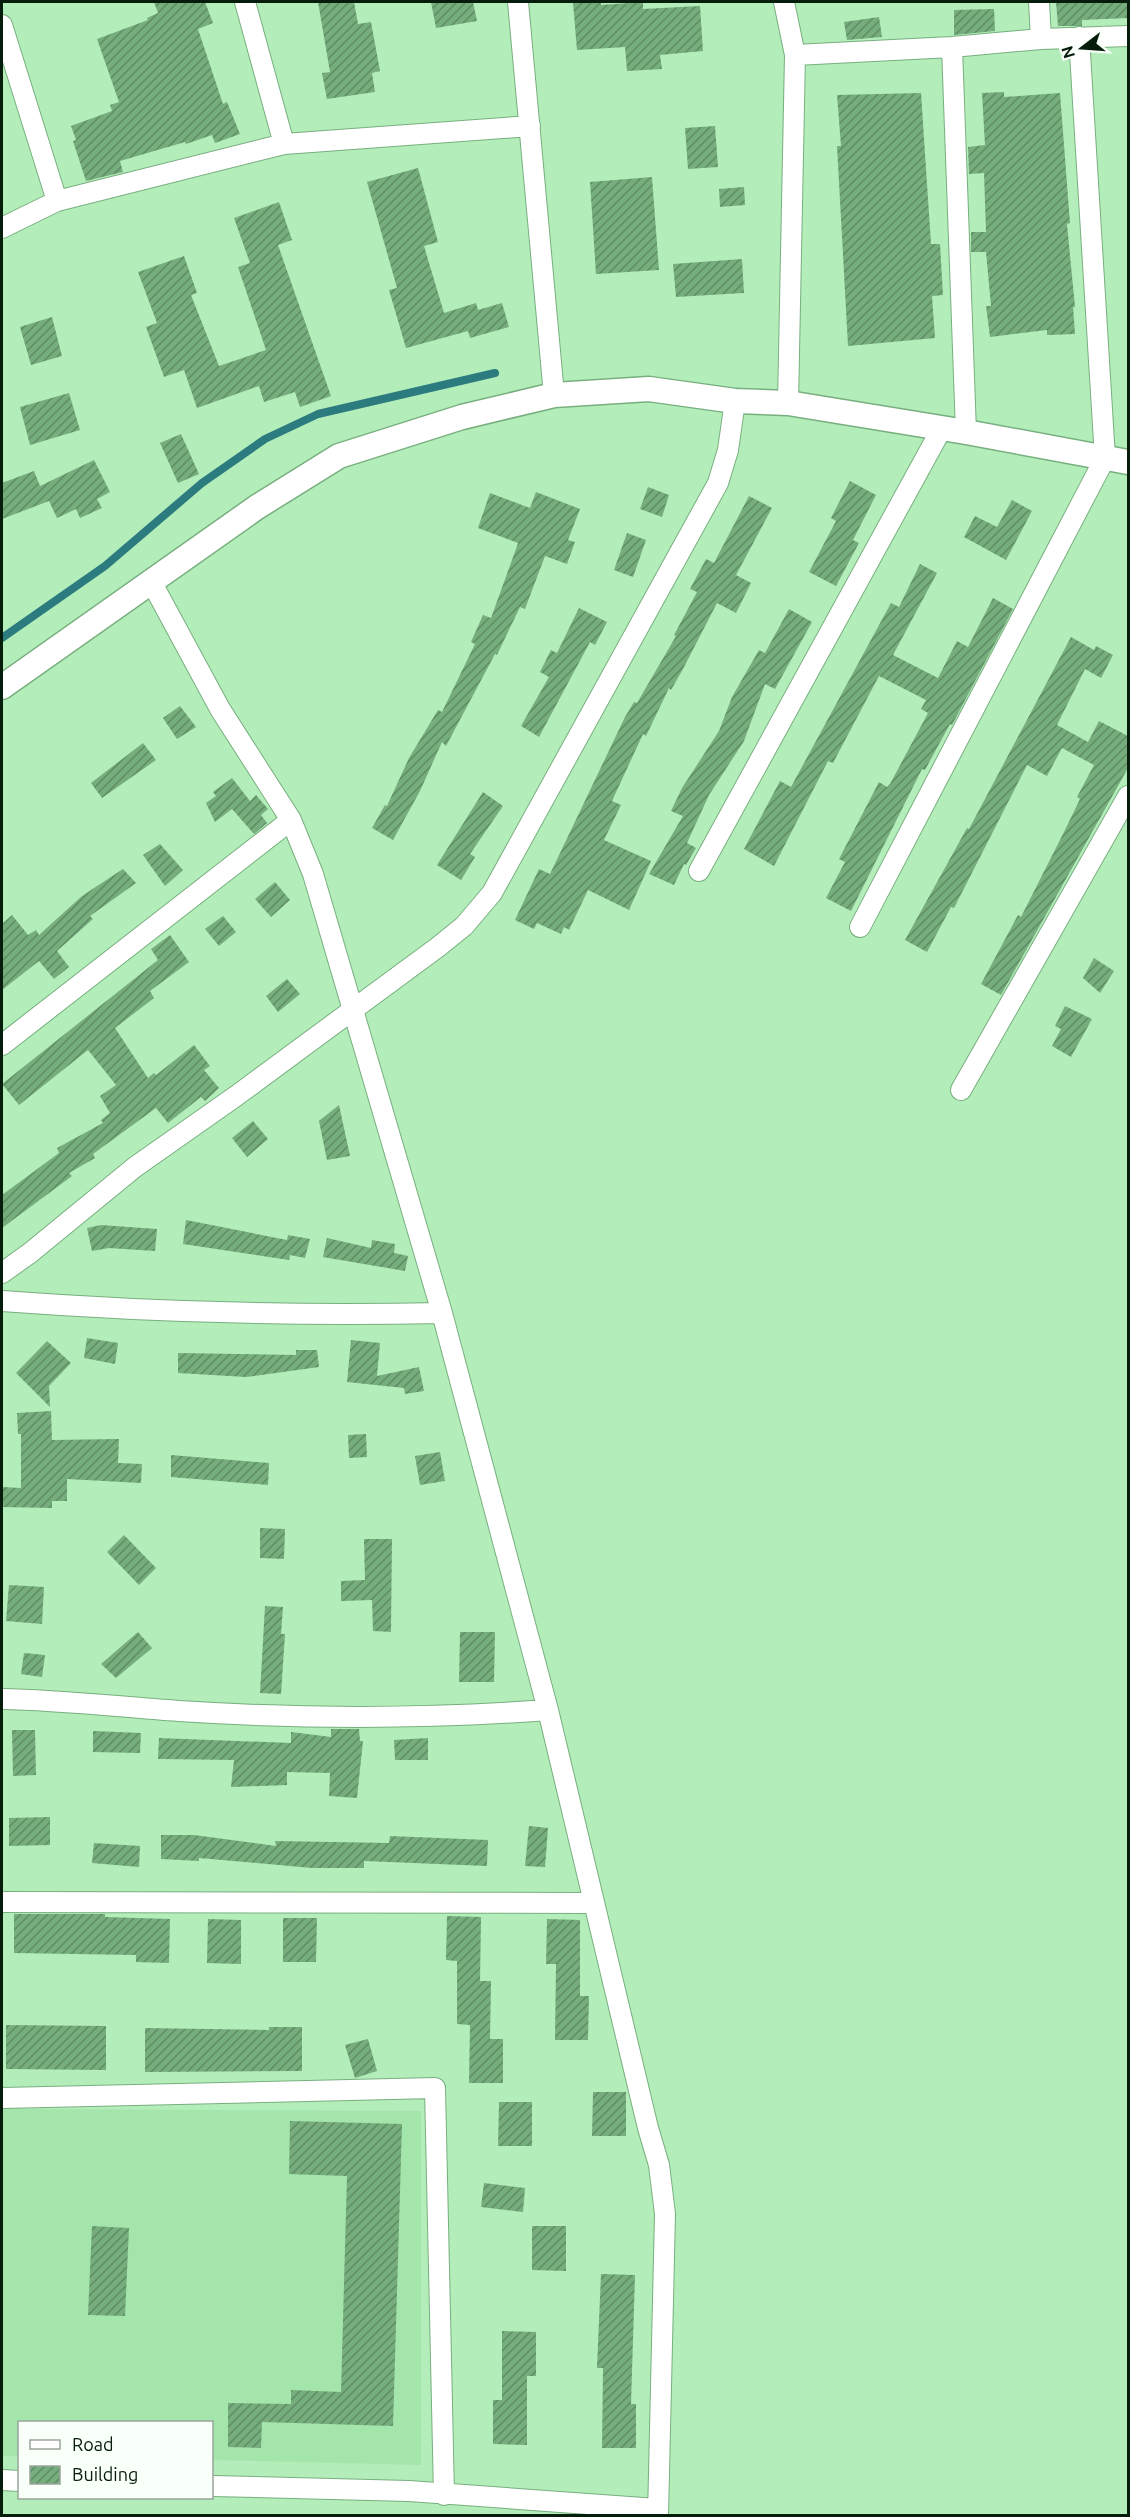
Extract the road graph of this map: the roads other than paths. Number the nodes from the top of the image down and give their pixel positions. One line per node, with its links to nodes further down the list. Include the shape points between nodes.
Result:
1 (245, 2): 12 (street)
2 (518, 2): 11 (street)
3 (784, 2): 10 (street)
4 (1039, 2): 8 (street)
5 (2, 24): 13 (street)
6 (1128, 36): 7 (street)
7 (1079, 37): 8 (street); 20 (street)
8 (1041, 39): 9 (street)
9 (952, 47): 10 (street); 19 (street)
10 (795, 55): 17 (street)
11 (530, 126): 12 (street); 15 (street)
12 (284, 144): 13 (street)
13 (57, 201): 14 (street)
14 (2, 228)
15 (554, 395): 16 (street, via 649,389); 22 (street, via 462,417 339,456 257,507)
16 (735, 401): 17 (street); 28 (street, via 718,483 492,893 464,926)
17 (788, 403): 18 (street)
18 (942, 428): 19 (street); 26 (street)
19 (966, 432): 20 (street)
20 (1105, 458): 21 (street); 27 (street)
21 (1128, 462)
22 (152, 583): 23 (street); 25 (street, via 220,709)
23 (2, 687)
24 (1128, 796): 30 (street)
25 (291, 820): 28 (street, via 313,874); 29 (street)
26 (699, 871)
27 (860, 927)
28 (352, 1010): 31 (street, via 135,1167); 33 (street)
29 (2, 1044)
30 (962, 1090)
31 (2, 1273)
32 (2, 1301): 33 (street, via 166,1311)
33 (442, 1313): 35 (street)
34 (2, 1699): 35 (street, via 338,1717)
35 (548, 1710): 37 (street)
36 (2, 1902): 37 (street)
37 (594, 1904): 43 (street, via 659,2165 665,2214)
38 (2, 2098): 42 (street, via 435,2088)
39 (2, 2480): 40 (street)
40 (18, 2481)
41 (213, 2486): 42 (street)
42 (444, 2495): 43 (street)
43 (658, 2512)

